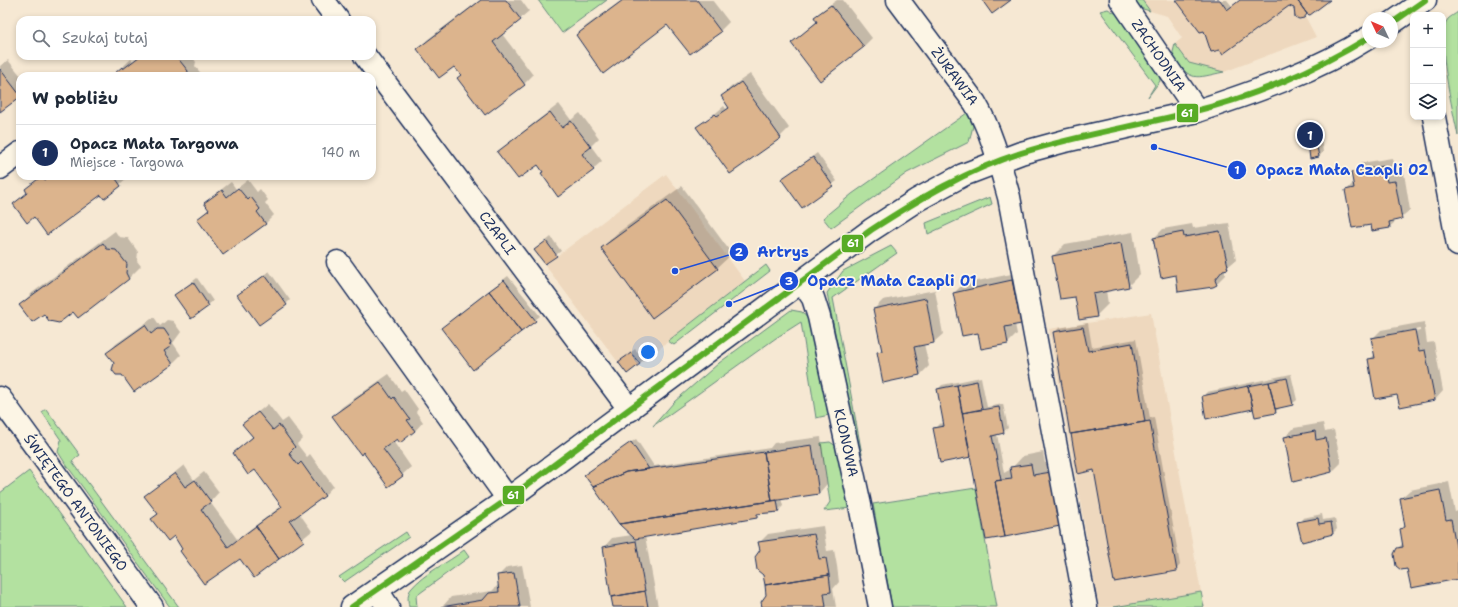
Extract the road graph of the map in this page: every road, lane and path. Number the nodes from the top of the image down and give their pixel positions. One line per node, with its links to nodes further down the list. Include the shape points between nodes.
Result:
1 (323, 0): 5 (street)
2 (898, 0): 12 (street, ŻURAWIA, via 974,103 984,120)
3 (1121, 0): 9 (street, ZACHODNIA)
4 (1425, 0): 6 (street)
5 (335, 16)
6 (1404, 21)
7 (1362, 41): 9 (street, via 1301,73)
8 (368, 60): 18 (street, CZAPLI)
9 (1197, 111): 12 (street, via 1065,141)
10 (1435, 120): 14 (street)
11 (16, 156): 13 (street)
12 (999, 160): 16 (street, via 963,175 917,200 871,230); 24 (street, ŻURAWIA, via 1009,197)
13 (0, 168)
14 (1458, 245)
15 (338, 262): 19 (street)
16 (802, 282): 18 (street); 23 (street, KLONOWA, via 813,298 819,316)
17 (0, 398): 21 (street, ŚWIĘTEGO ANTONIEGO)
18 (630, 410): 19 (street)
19 (508, 499): 20 (street)
20 (383, 598): 22 (street)
21 (152, 607)
22 (352, 607)
23 (880, 607)
24 (1086, 607)

